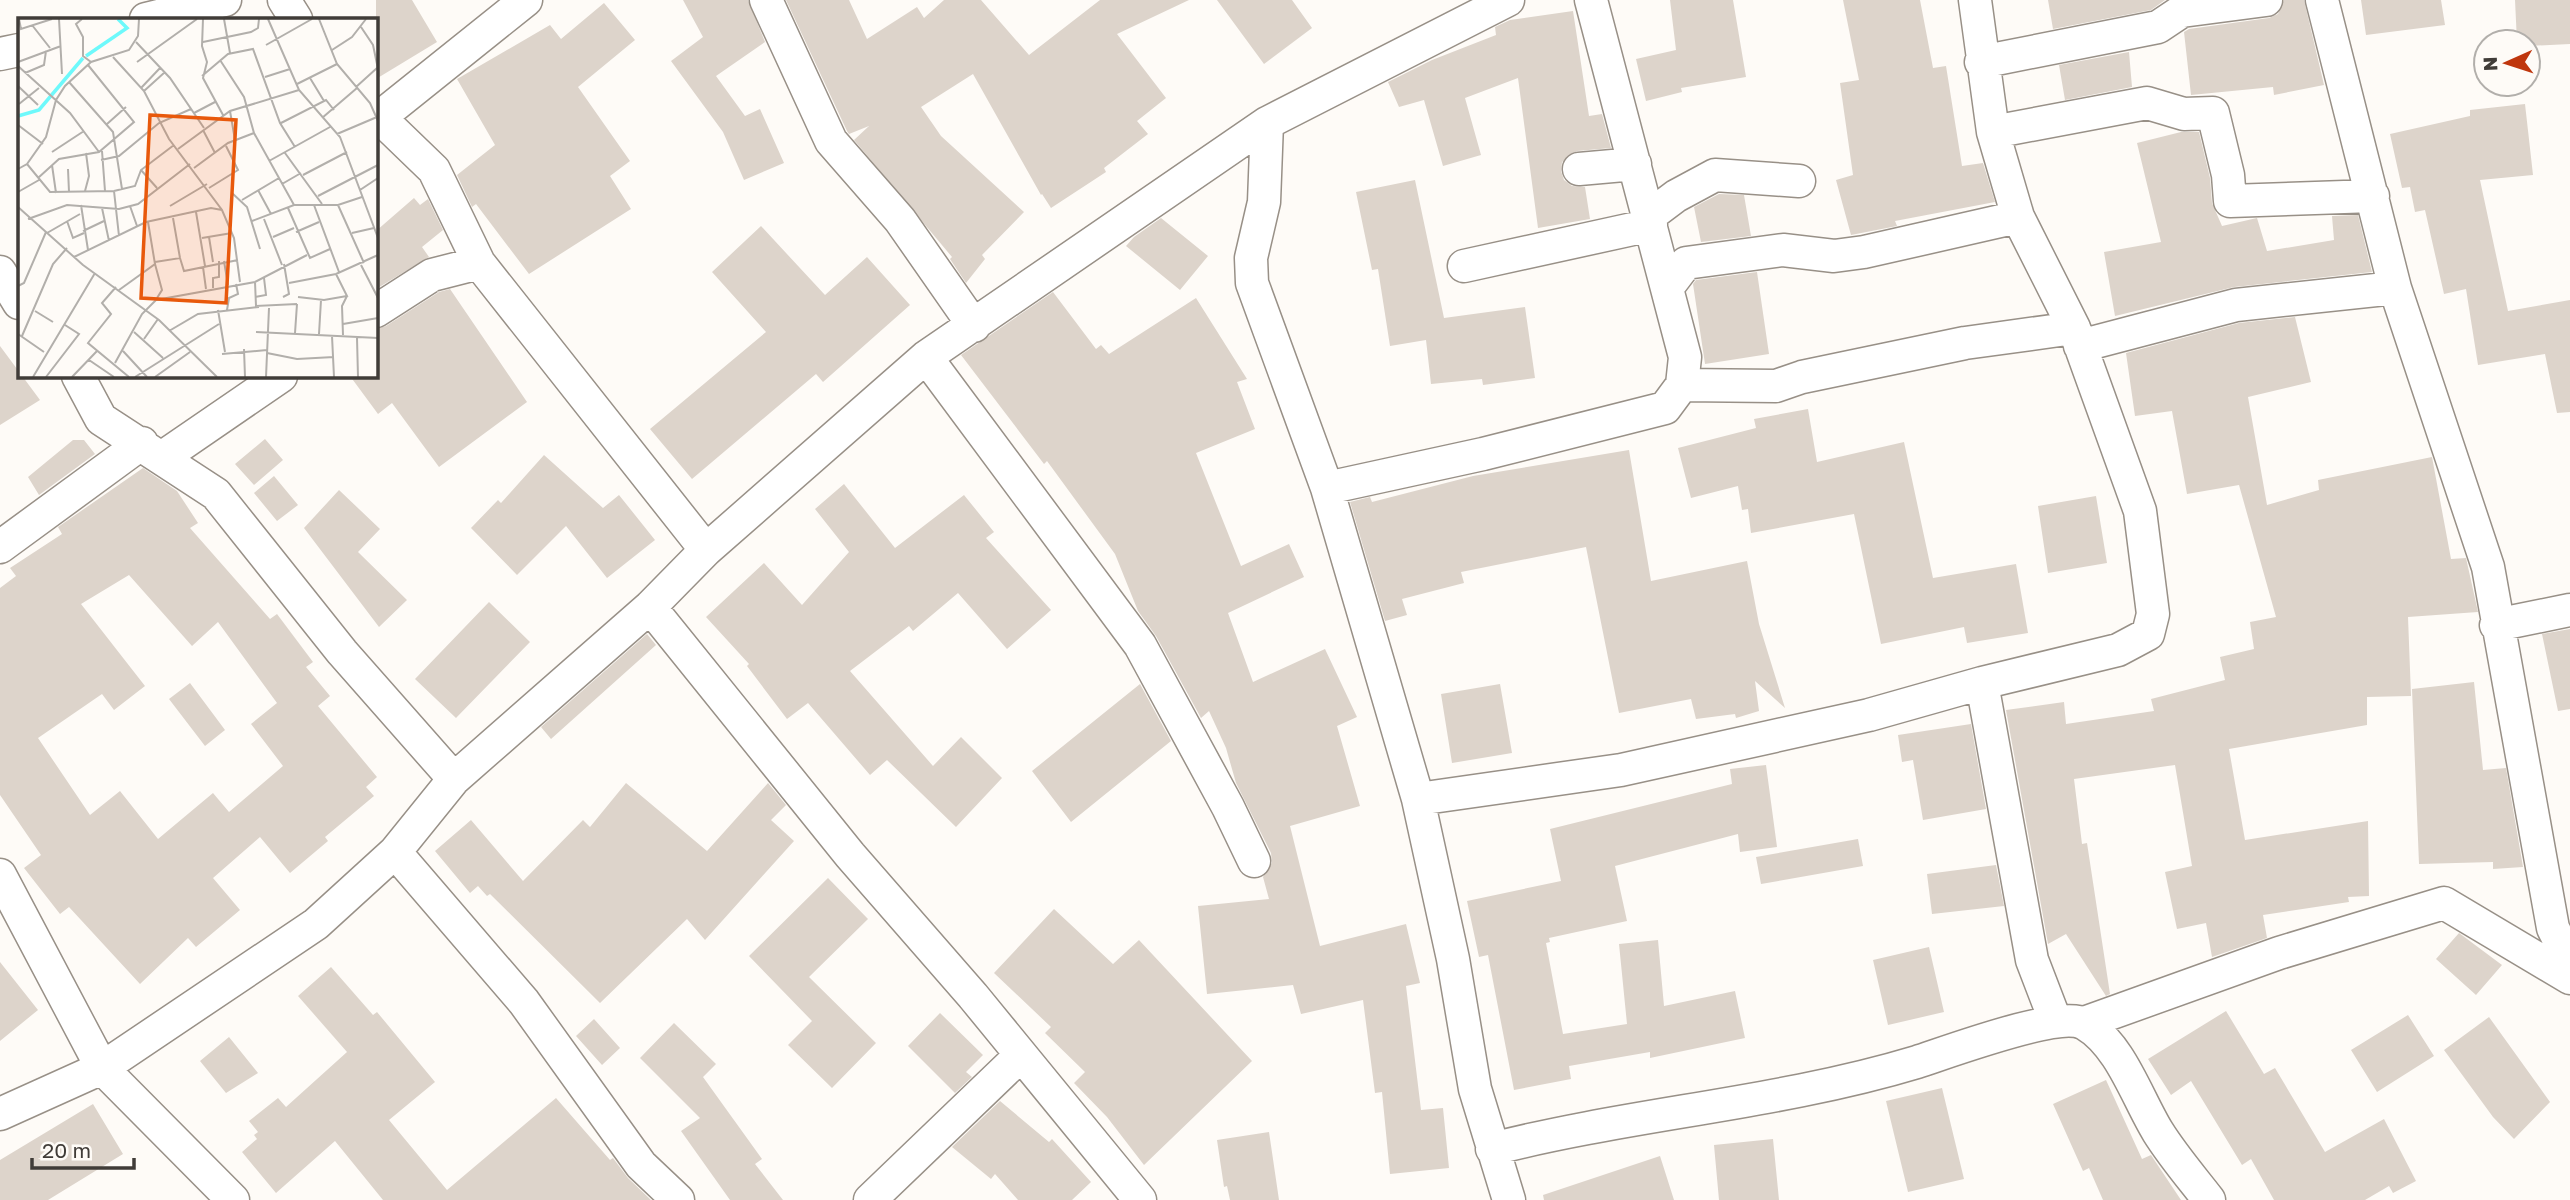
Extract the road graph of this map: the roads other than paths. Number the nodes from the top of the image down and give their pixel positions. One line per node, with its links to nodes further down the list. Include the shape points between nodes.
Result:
1 (225, 0): 10 (street)
2 (284, 0): 11 (street)
3 (526, 0): 15 (street)
4 (766, 0): 31 (street, via 831,141 900,219)
5 (1508, 0): 16 (street)
6 (1591, 0): 18 (street)
7 (1975, 0): 14 (street)
8 (2266, 0): 14 (street, via 2182,11 2158,27)
9 (2322, 0): 21 (street)
10 (150, 18)
11 (295, 18)
12 (18, 50): 13 (street)
13 (0, 54)
14 (1981, 62): 17 (street)
15 (378, 116): 24 (street, via 434,170)
16 (1267, 123): 31 (street); 38 (street, via 1264,202 1251,258 1252,283)
17 (1993, 132): 21 (street, via 2147,103 2184,114 2213,113 2230,201); 22 (street)
18 (1634, 164): 19 (street); 23 (street)
19 (1580, 169)
20 (1799, 181): 23 (street, via 1715,175 1676,196)
21 (2373, 197): 28 (street)
22 (2018, 217): 27 (street, via 1864,252 1834,256 1783,250 1686,263); 32 (street)
23 (1649, 221): 25 (street); 27 (street)
24 (479, 263): 30 (street, via 432,275); 40 (street)
25 (1464, 266)
26 (0, 272): 29 (street)
27 (1667, 288): 36 (street, via 1685,357)
28 (2395, 288): 32 (street, via 2236,305); 43 (street, via 2488,567)
29 (18, 301)
30 (378, 310)
31 (974, 326): 33 (street)
32 (2077, 337): 36 (street, via 1965,343 1776,386); 44 (street, via 2140,511 2154,614 2148,634 2119,650)
33 (926, 357): 40 (street); 48 (street, via 1140,645)
34 (79, 378): 37 (street, via 102,419)
35 (278, 378): 37 (street)
36 (1682, 384): 38 (street, via 1665,408)
37 (152, 450): 39 (street); 45 (street, via 216,494 342,652)
38 (1327, 488): 46 (street)
39 (0, 547)
40 (706, 550): 41 (street)
41 (650, 607): 45 (street); 53 (street, via 850,855)
42 (2570, 610): 43 (street)
43 (2496, 625): 50 (street, via 2553,928)
44 (1982, 683): 46 (street, via 1869,715 1621,769); 52 (street, via 2032,960)
45 (454, 779): 47 (street)
46 (1418, 799): 56 (street, via 1475,1089)
47 (395, 852): 54 (street, via 316,924); 58 (street, via 524,1002 641,1165)
48 (1254, 861)
49 (0, 875): 54 (street)
50 (2570, 963)
51 (2570, 978): 52 (street, via 2444,903)
52 (2069, 1021): 56 (street, via 1763,1098); 62 (street, via 2116,1055 2158,1132)
53 (1021, 1055): 59 (street); 60 (street)
54 (102, 1068): 55 (street); 57 (street)
55 (0, 1114)
56 (1492, 1149): 61 (street)
57 (233, 1200)
58 (678, 1200)
59 (870, 1200)
60 (1140, 1200)
61 (1509, 1200)
62 (2209, 1200)

